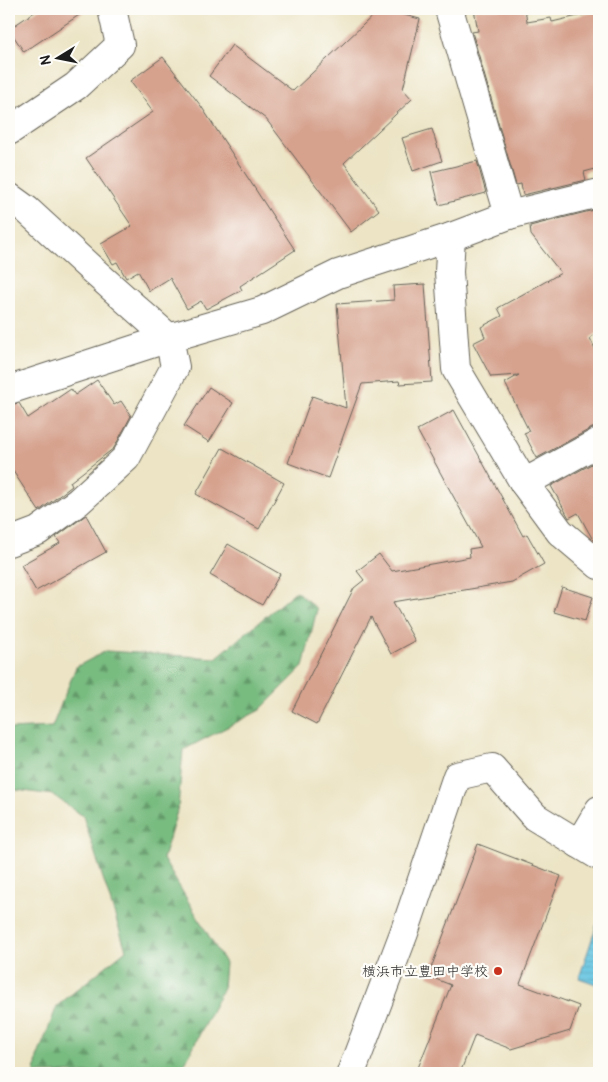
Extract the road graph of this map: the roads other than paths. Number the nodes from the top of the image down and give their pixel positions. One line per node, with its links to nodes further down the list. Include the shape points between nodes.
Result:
1 (112, 9): 3 (street, via 120,45 76,86)
2 (449, 9): 6 (street)
3 (9, 131)
4 (599, 193): 6 (street)
5 (9, 196): 8 (street)
6 (509, 215): 7 (street)
7 (451, 237): 8 (street, via 338,274 262,311); 11 (street, via 449,272 456,369)
8 (169, 338): 9 (street); 12 (street, via 175,367 126,458 78,502 38,531)
9 (9, 390)
10 (599, 442): 11 (street)
11 (524, 483): 13 (street, via 560,532)
12 (9, 542)
13 (599, 565)
14 (599, 810): 15 (street)
15 (589, 850): 16 (street, via 535,817 492,768 457,776 404,934)
16 (352, 1073)

